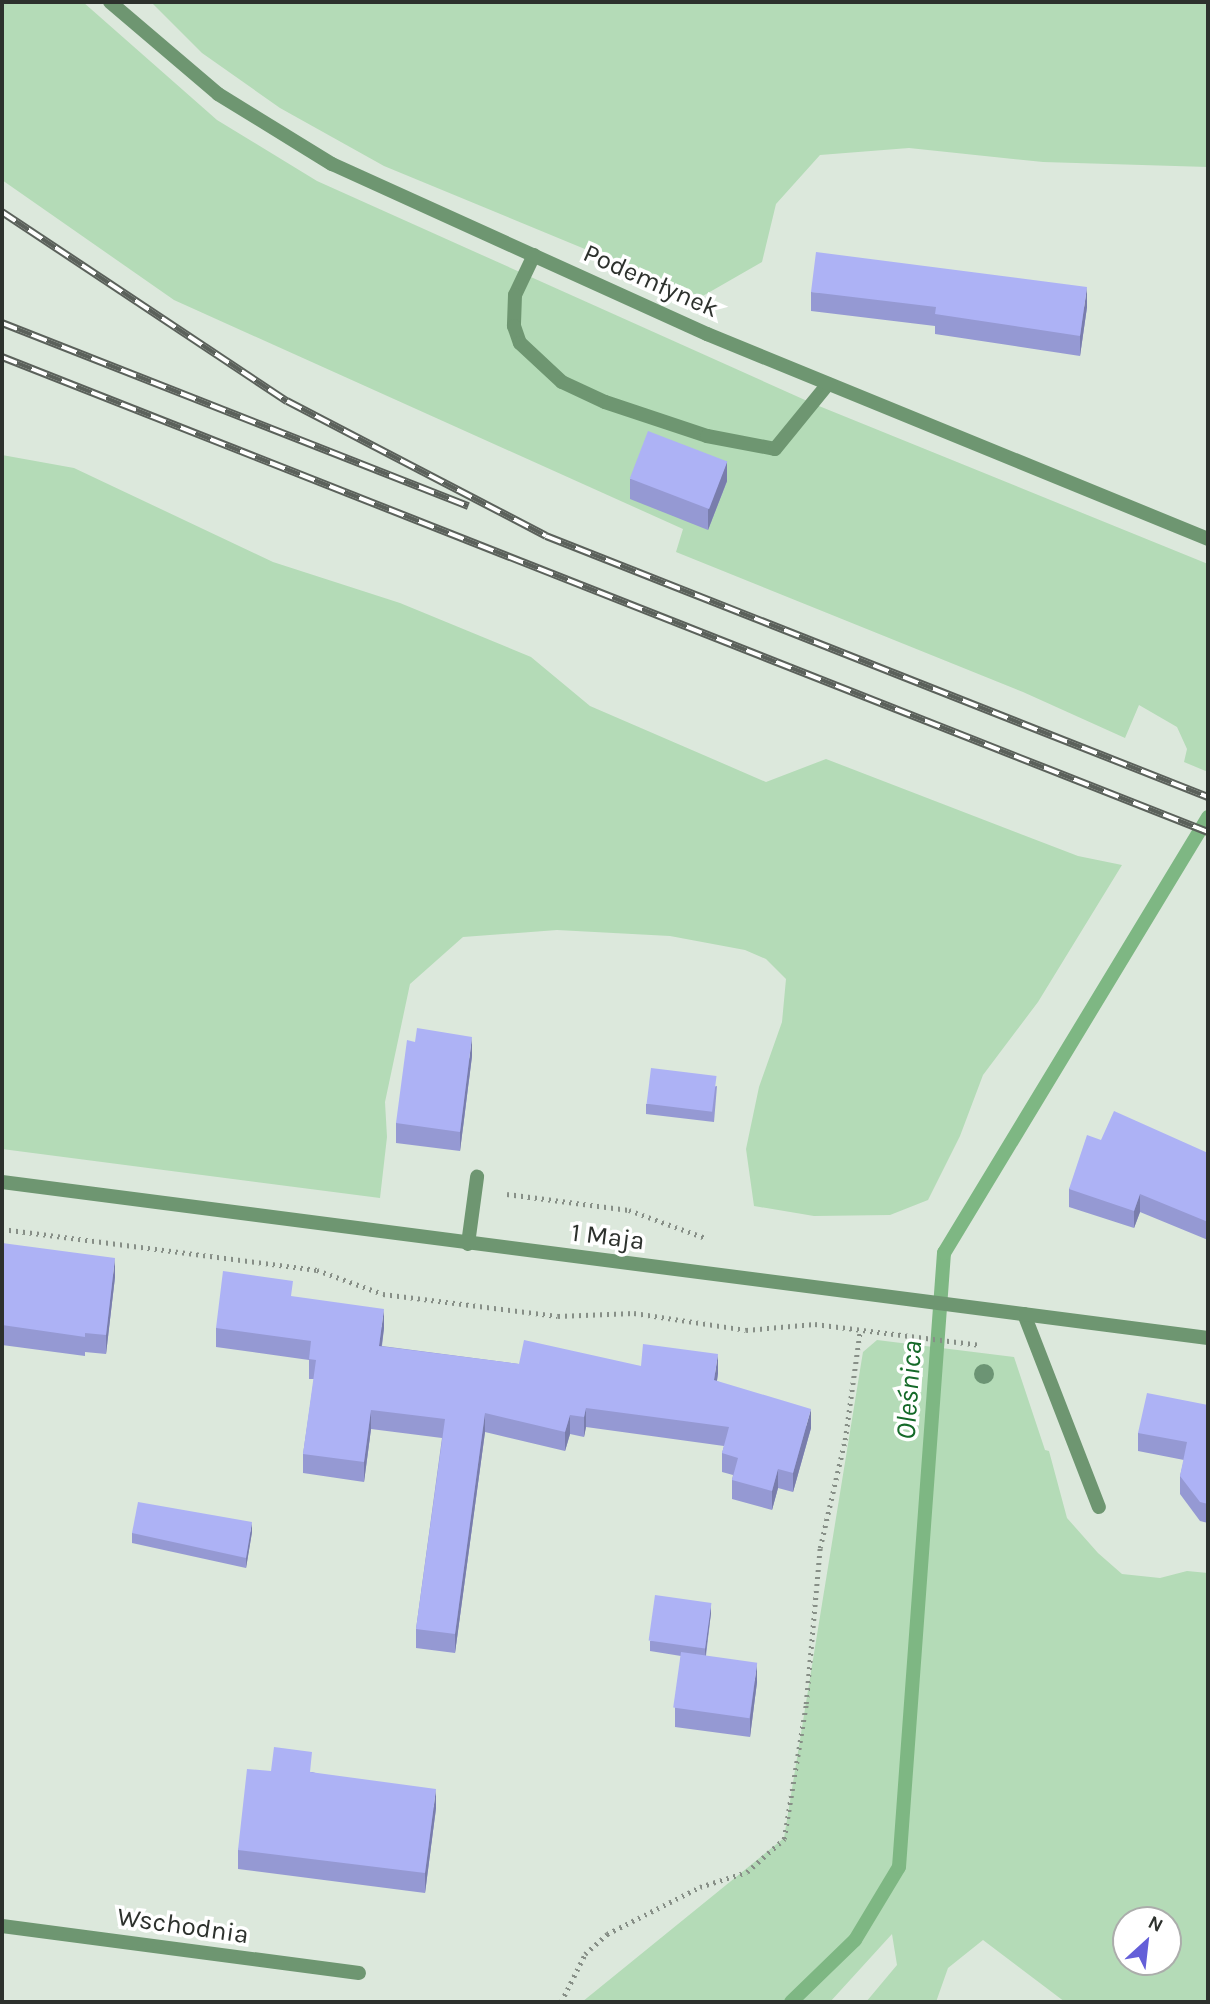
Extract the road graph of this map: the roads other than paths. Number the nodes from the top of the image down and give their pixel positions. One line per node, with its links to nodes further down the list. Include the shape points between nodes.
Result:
1 (110, 2): 2 (street, Podemłynek, via 218,94 332,164)
2 (534, 255): 3 (street, Podemłynek); 3 (street, via 515,295 514,326 520,343 562,382 605,402 707,436 775,449)
3 (828, 384): 4 (street, Podemłynek)
4 (1208, 539)
5 (2, 1182): 7 (street, 1 Maja)
6 (476, 1183): 7 (street)
7 (468, 1244): 8 (street, 1 Maja)
8 (1024, 1314): 9 (street, 1 Maja); 10 (street)
9 (1208, 1338)
10 (1099, 1507)
11 (2, 1926): 12 (street, Wschodnia)
12 (359, 1973)

